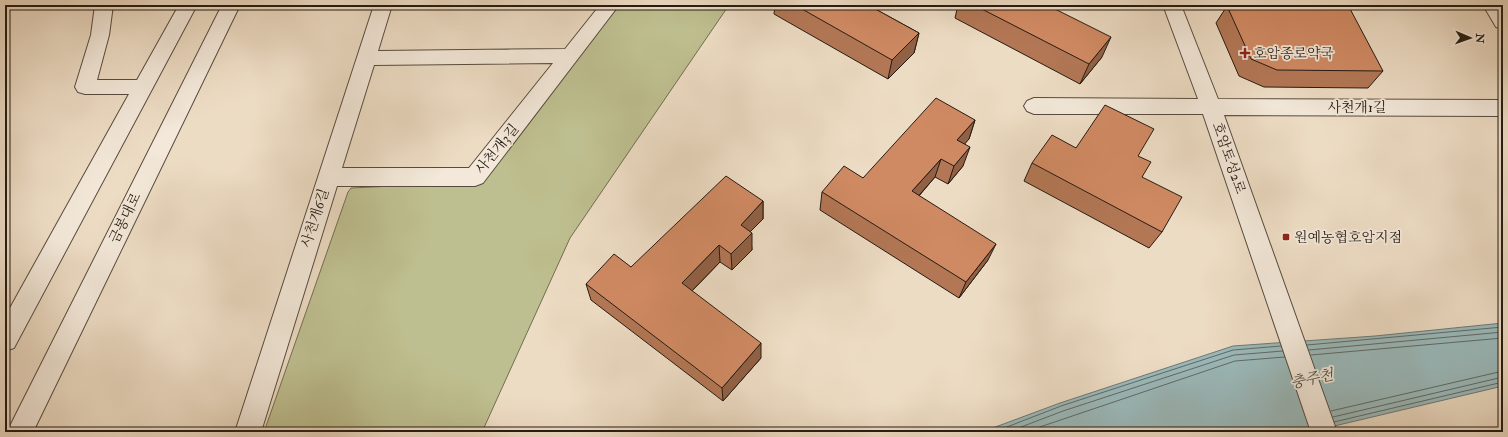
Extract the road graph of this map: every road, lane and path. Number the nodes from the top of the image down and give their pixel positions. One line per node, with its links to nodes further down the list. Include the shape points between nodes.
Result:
1 (104, 5): 11 (street, via 100,35 85,87)
2 (188, 5): 11 (street)
3 (231, 5): 17 (street, 금봉대로)
4 (382, 5): 10 (street, 사천개6길)
5 (610, 5): 9 (street, 사천개3길)
6 (1172, 5): 13 (street, 호암토성2로)
7 (1492, 5): 8 (street)
8 (1503, 22)
9 (570, 56): 10 (street); 15 (street, 사천개3길, via 475,177)
10 (366, 58): 15 (street, 사천개6길)
11 (143, 87): 16 (street)
12 (1034, 106): 13 (street, 사천개1길)
13 (1211, 107): 14 (street, 사천개1길); 19 (street, 호암토성2로)
14 (1503, 108)
15 (328, 177): 18 (street, 사천개6길)
16 (5, 340)
17 (20, 432)
18 (248, 432)
19 (1324, 432)

